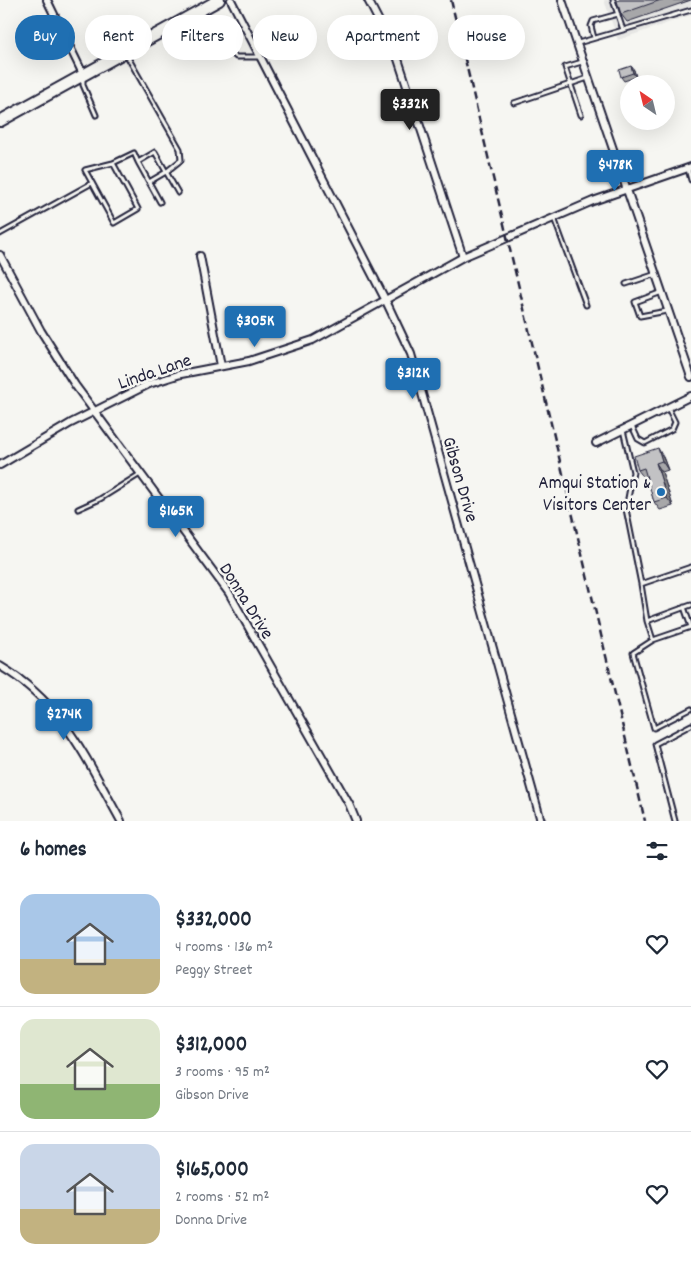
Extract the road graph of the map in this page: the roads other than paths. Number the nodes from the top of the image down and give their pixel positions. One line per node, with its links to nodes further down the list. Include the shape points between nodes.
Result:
1 (47, 0): 9 (street)
2 (219, 0): 10 (main road)
3 (231, 0): 13 (street, Gibson Drive)
4 (368, 0): 41 (street, via 398,56)
5 (562, 0): 14 (street)
6 (613, 0): 8 (lane)
7 (691, 10): 11 (lane)
8 (618, 14): 11 (lane); 12 (lane, via 593,21 590,26)
9 (54, 15)
10 (191, 15)
11 (623, 30): 12 (lane)
12 (594, 38): 14 (lane)
13 (253, 42)
14 (577, 43): 19 (street)
15 (75, 56): 20 (street)
16 (110, 60): 20 (main road)
17 (130, 60): 30 (lane, via 180,149 181,160)
18 (263, 60): 45 (street, Gibson Drive)
19 (583, 62): 21 (street); 22 (lane, via 565,67)
20 (84, 74): 25 (lane, via 83,85); 26 (main road)
21 (588, 78): 22 (lane); 34 (street)
22 (571, 84): 23 (lane); 24 (lane)
23 (514, 102)
24 (581, 115)
25 (96, 116)
26 (0, 121)
27 (138, 162): 28 (lane, via 134,153); 30 (lane, via 155,152); 32 (lane)
28 (113, 163): 33 (lane, via 85,170); 33 (lane, via 138,209 114,223)
29 (689, 168): 31 (lane); 34 (street, Linda Lane)
30 (166, 172): 32 (lane); 35 (lane)
31 (691, 180)
32 (149, 182): 36 (lane)
33 (92, 183): 38 (lane)
34 (626, 189): 37 (street, Linda Lane); 42 (street)
35 (178, 193)
36 (160, 202)
37 (554, 218): 41 (street, Linda Lane); 46 (lane)
38 (0, 234)
39 (0, 255): 52 (street, Donna Drive, via 51,347)
40 (200, 256): 48 (street)
41 (463, 257): 45 (street, Linda Lane)
42 (656, 274): 43 (lane); 44 (street)
43 (626, 284)
44 (662, 292): 47 (street); 47 (lane, via 635,302 640,316)
45 (386, 301): 48 (street, Linda Lane, via 313,340 264,357); 71 (street, Gibson Drive, via 411,354)
46 (586, 305)
47 (669, 311): 49 (street)
48 (221, 366): 52 (street, Linda Lane, via 149,384)
49 (691, 377)
50 (691, 396): 51 (street)
51 (668, 407): 53 (street); 53 (lane, via 675,422 672,429 645,443 638,439)
52 (94, 411): 56 (street, Linda Lane); 57 (street, Donna Drive)
53 (632, 426): 54 (street)
54 (623, 430): 55 (street); 60 (lane, via 633,472 626,508)
55 (596, 443)
56 (0, 466)
57 (140, 473): 58 (lane); 70 (street, Donna Drive, via 229,593)
58 (78, 509)
59 (691, 567): 60 (lane)
60 (640, 584): 63 (lane)
61 (691, 605): 62 (lane)
62 (684, 608): 63 (lane); 64 (lane)
63 (647, 621): 65 (lane)
64 (691, 627): 65 (lane)
65 (653, 640): 67 (lane, via 633,653 654,728)
66 (0, 666): 69 (street, via 38,692 72,733)
67 (691, 709)
68 (691, 725): 72 (lane, via 656,744)
69 (121, 821)
70 (356, 821)
71 (541, 821)
72 (675, 821)

